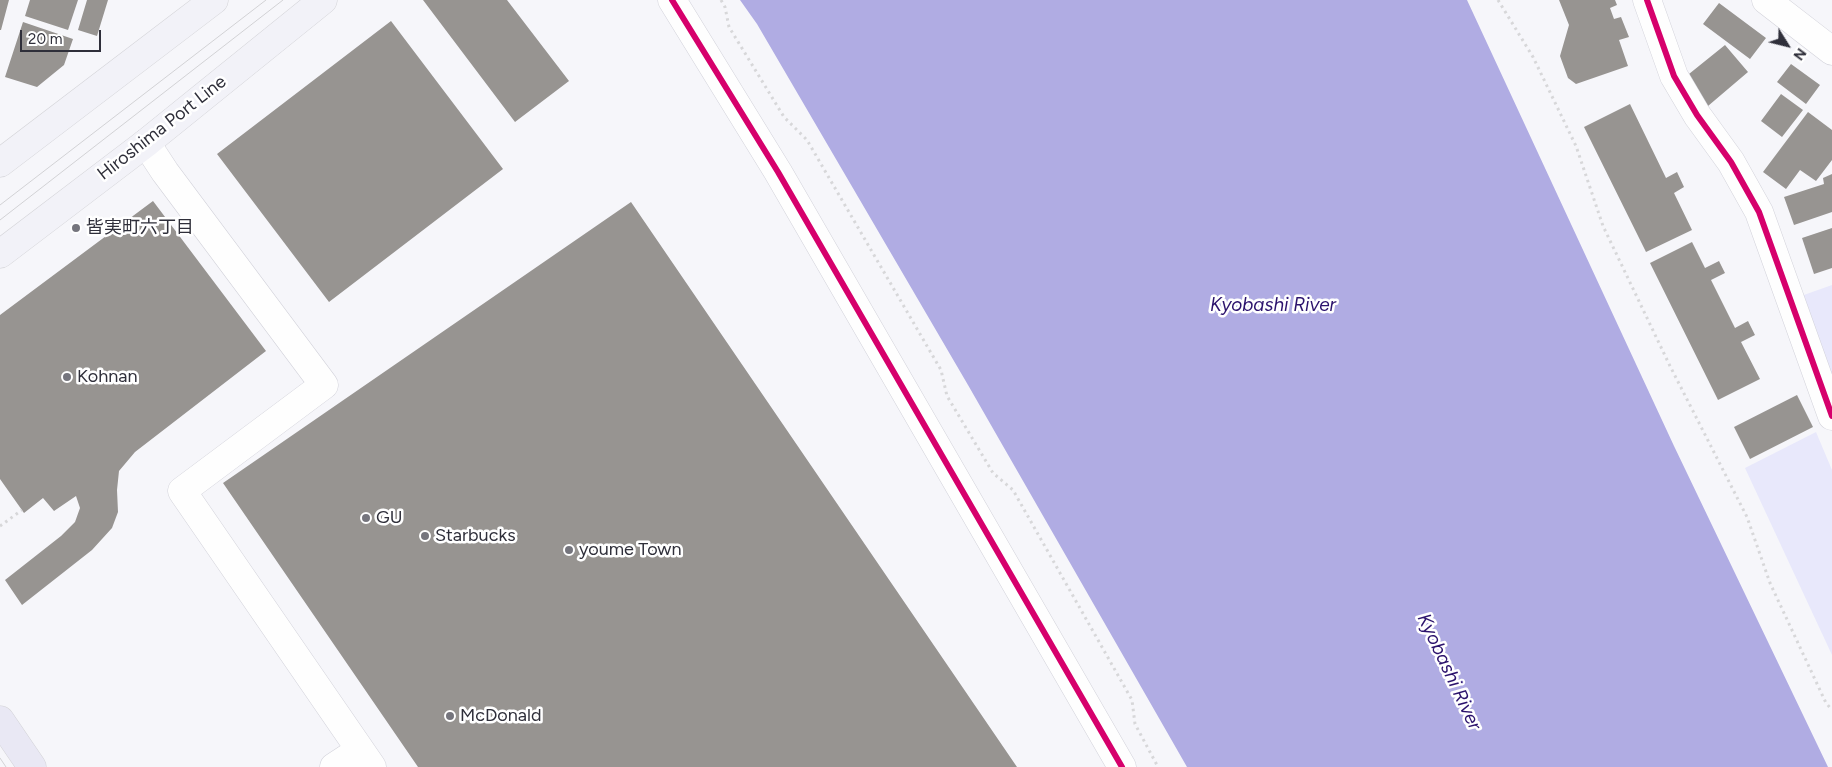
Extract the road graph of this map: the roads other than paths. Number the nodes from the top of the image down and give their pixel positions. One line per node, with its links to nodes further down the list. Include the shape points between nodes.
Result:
1 (214, 0): 8 (main road)
2 (323, 0): 7 (main road, Hiroshima Port Line)
3 (672, 0): 15 (street, via 778,172)
4 (1647, 0): 10 (street, via 1674,76 1731,162 1759,212)
5 (1779, 4): 6 (street)
6 (1832, 51)
7 (146, 143): 9 (main road, Hiroshima Port Line); 12 (street, via 324,385 182,491)
8 (0, 163)
9 (0, 254)
10 (1832, 416)
11 (0, 720): 13 (highway)
12 (366, 758): 14 (street)
13 (32, 767)
14 (334, 767)
15 (1122, 767)

